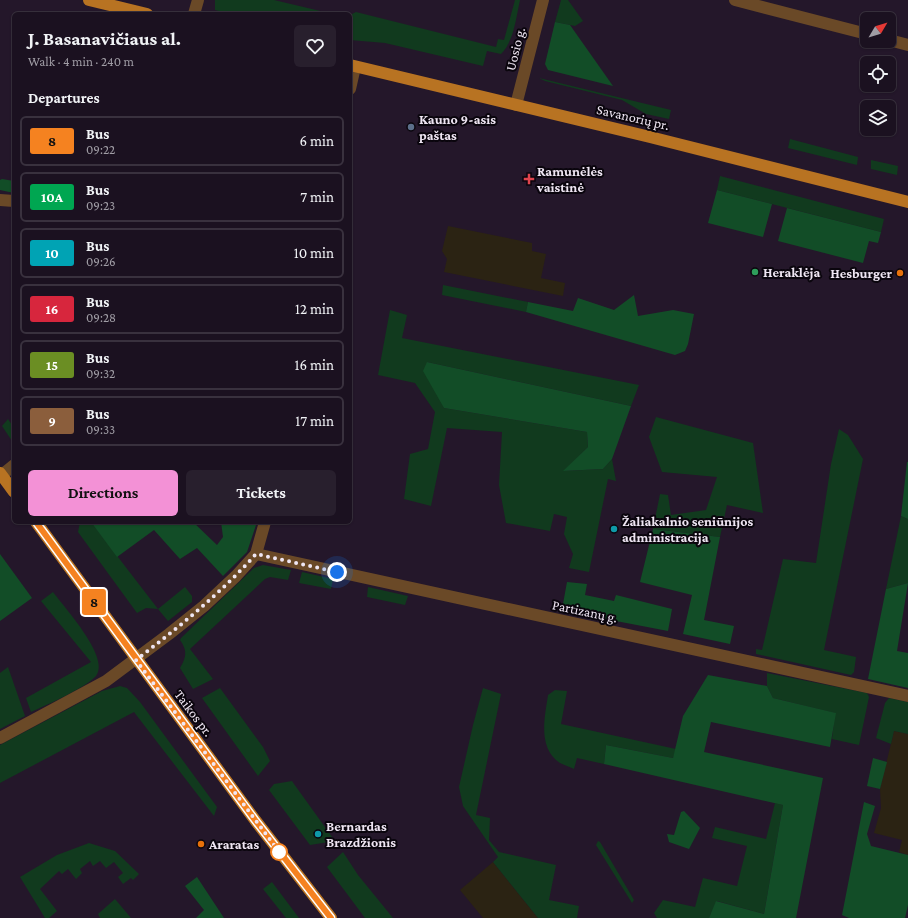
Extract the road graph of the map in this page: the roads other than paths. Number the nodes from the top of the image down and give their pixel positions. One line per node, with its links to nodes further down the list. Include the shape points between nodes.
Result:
1 (89, 0): 5 (main road)
2 (198, 0): 6 (street)
3 (543, 0): 11 (street, Uosio g.)
4 (735, 0): 7 (street)
5 (139, 12)
6 (195, 12)
7 (860, 32)
8 (896, 42): 9 (street)
9 (908, 45)
10 (352, 66): 11 (main road, Savanorių pr.)
11 (516, 105): 14 (main road, Savanorių pr.)
12 (0, 200): 13 (street)
13 (12, 201)
14 (908, 202)
15 (12, 467): 16 (street)
16 (1, 474): 17 (main road)
17 (12, 489)
18 (37, 524): 21 (main road, Taikos pr.)
19 (264, 524): 20 (street)
20 (256, 554): 21 (street, via 204,606); 22 (street, Partizanų g.)
21 (136, 660): 23 (street, via 106,681); 24 (main road, Taikos pr.)
22 (908, 696)
23 (0, 738)
24 (331, 918)

